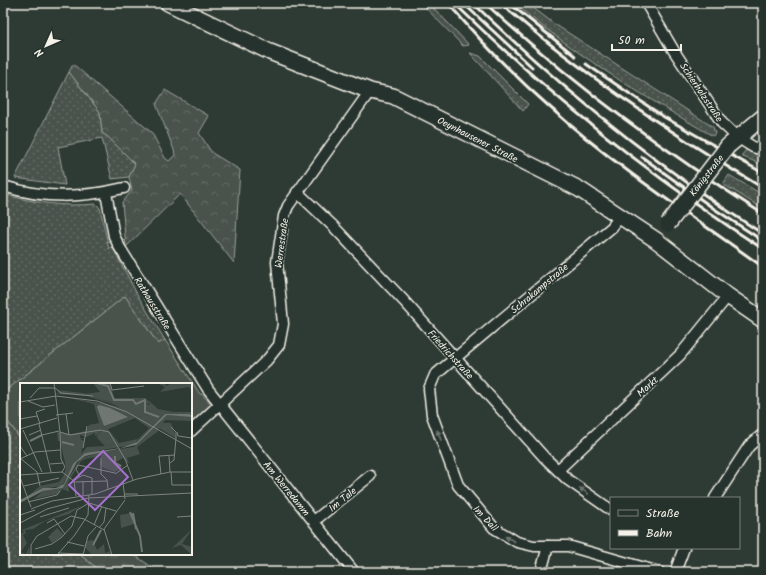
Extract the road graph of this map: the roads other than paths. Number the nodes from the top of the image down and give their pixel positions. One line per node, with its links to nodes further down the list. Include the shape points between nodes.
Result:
1 (168, 3): 3 (main road, Oeynhausener Straße, via 270,52)
2 (646, 3): 5 (street, Schierholzstraße)
3 (370, 91): 10 (street, Werrestraße); 11 (main road, Oeynhausener Straße, via 393,96 579,189)
4 (763, 117): 5 (main road, Königstraße)
5 (732, 142): 6 (street, Schierholzstraße); 12 (main road, Königstraße, bridge)
6 (763, 150)
7 (3, 186): 9 (street, via 40,195 72,197)
8 (124, 188): 9 (street)
9 (106, 192): 16 (street, Rathausstraße, via 114,236 120,248 184,353)
10 (297, 192): 15 (street, Friedrichstraße, via 404,301); 16 (street, Werrestraße, via 284,216 277,262 283,324 279,345 267,360)
11 (621, 216): 12 (main road, Oeynhausener Straße); 15 (street, Schrakampstraße, via 612,227)
12 (656, 240): 13 (main road, Oeynhausener Straße)
13 (728, 296): 14 (main road, Oeynhausener Straße); 19 (street, Markt, via 680,355)
14 (763, 320)
15 (455, 359): 19 (street, Friedrichstraße); 24 (street, Im Dall, one-way to 15, via 517,542 503,535 494,528 458,485 432,415 429,400 429,389 435,375)
16 (219, 404): 17 (street, Werrestraße); 23 (street, Am Werredamm)
17 (192, 430)
18 (763, 434): 21 (street, via 749,446)
19 (558, 470): 22 (street, Friedrichstraße, one-way to 19)
20 (370, 476): 23 (street, Im Tale)
21 (716, 497)
22 (610, 509)
23 (314, 521): 26 (street, Am Werredamm)
24 (548, 546): 27 (street); 28 (street, Im Dall, via 568,546)
25 (681, 549): 29 (street)
26 (354, 572)
27 (541, 572)
28 (659, 572)
29 (675, 572)

